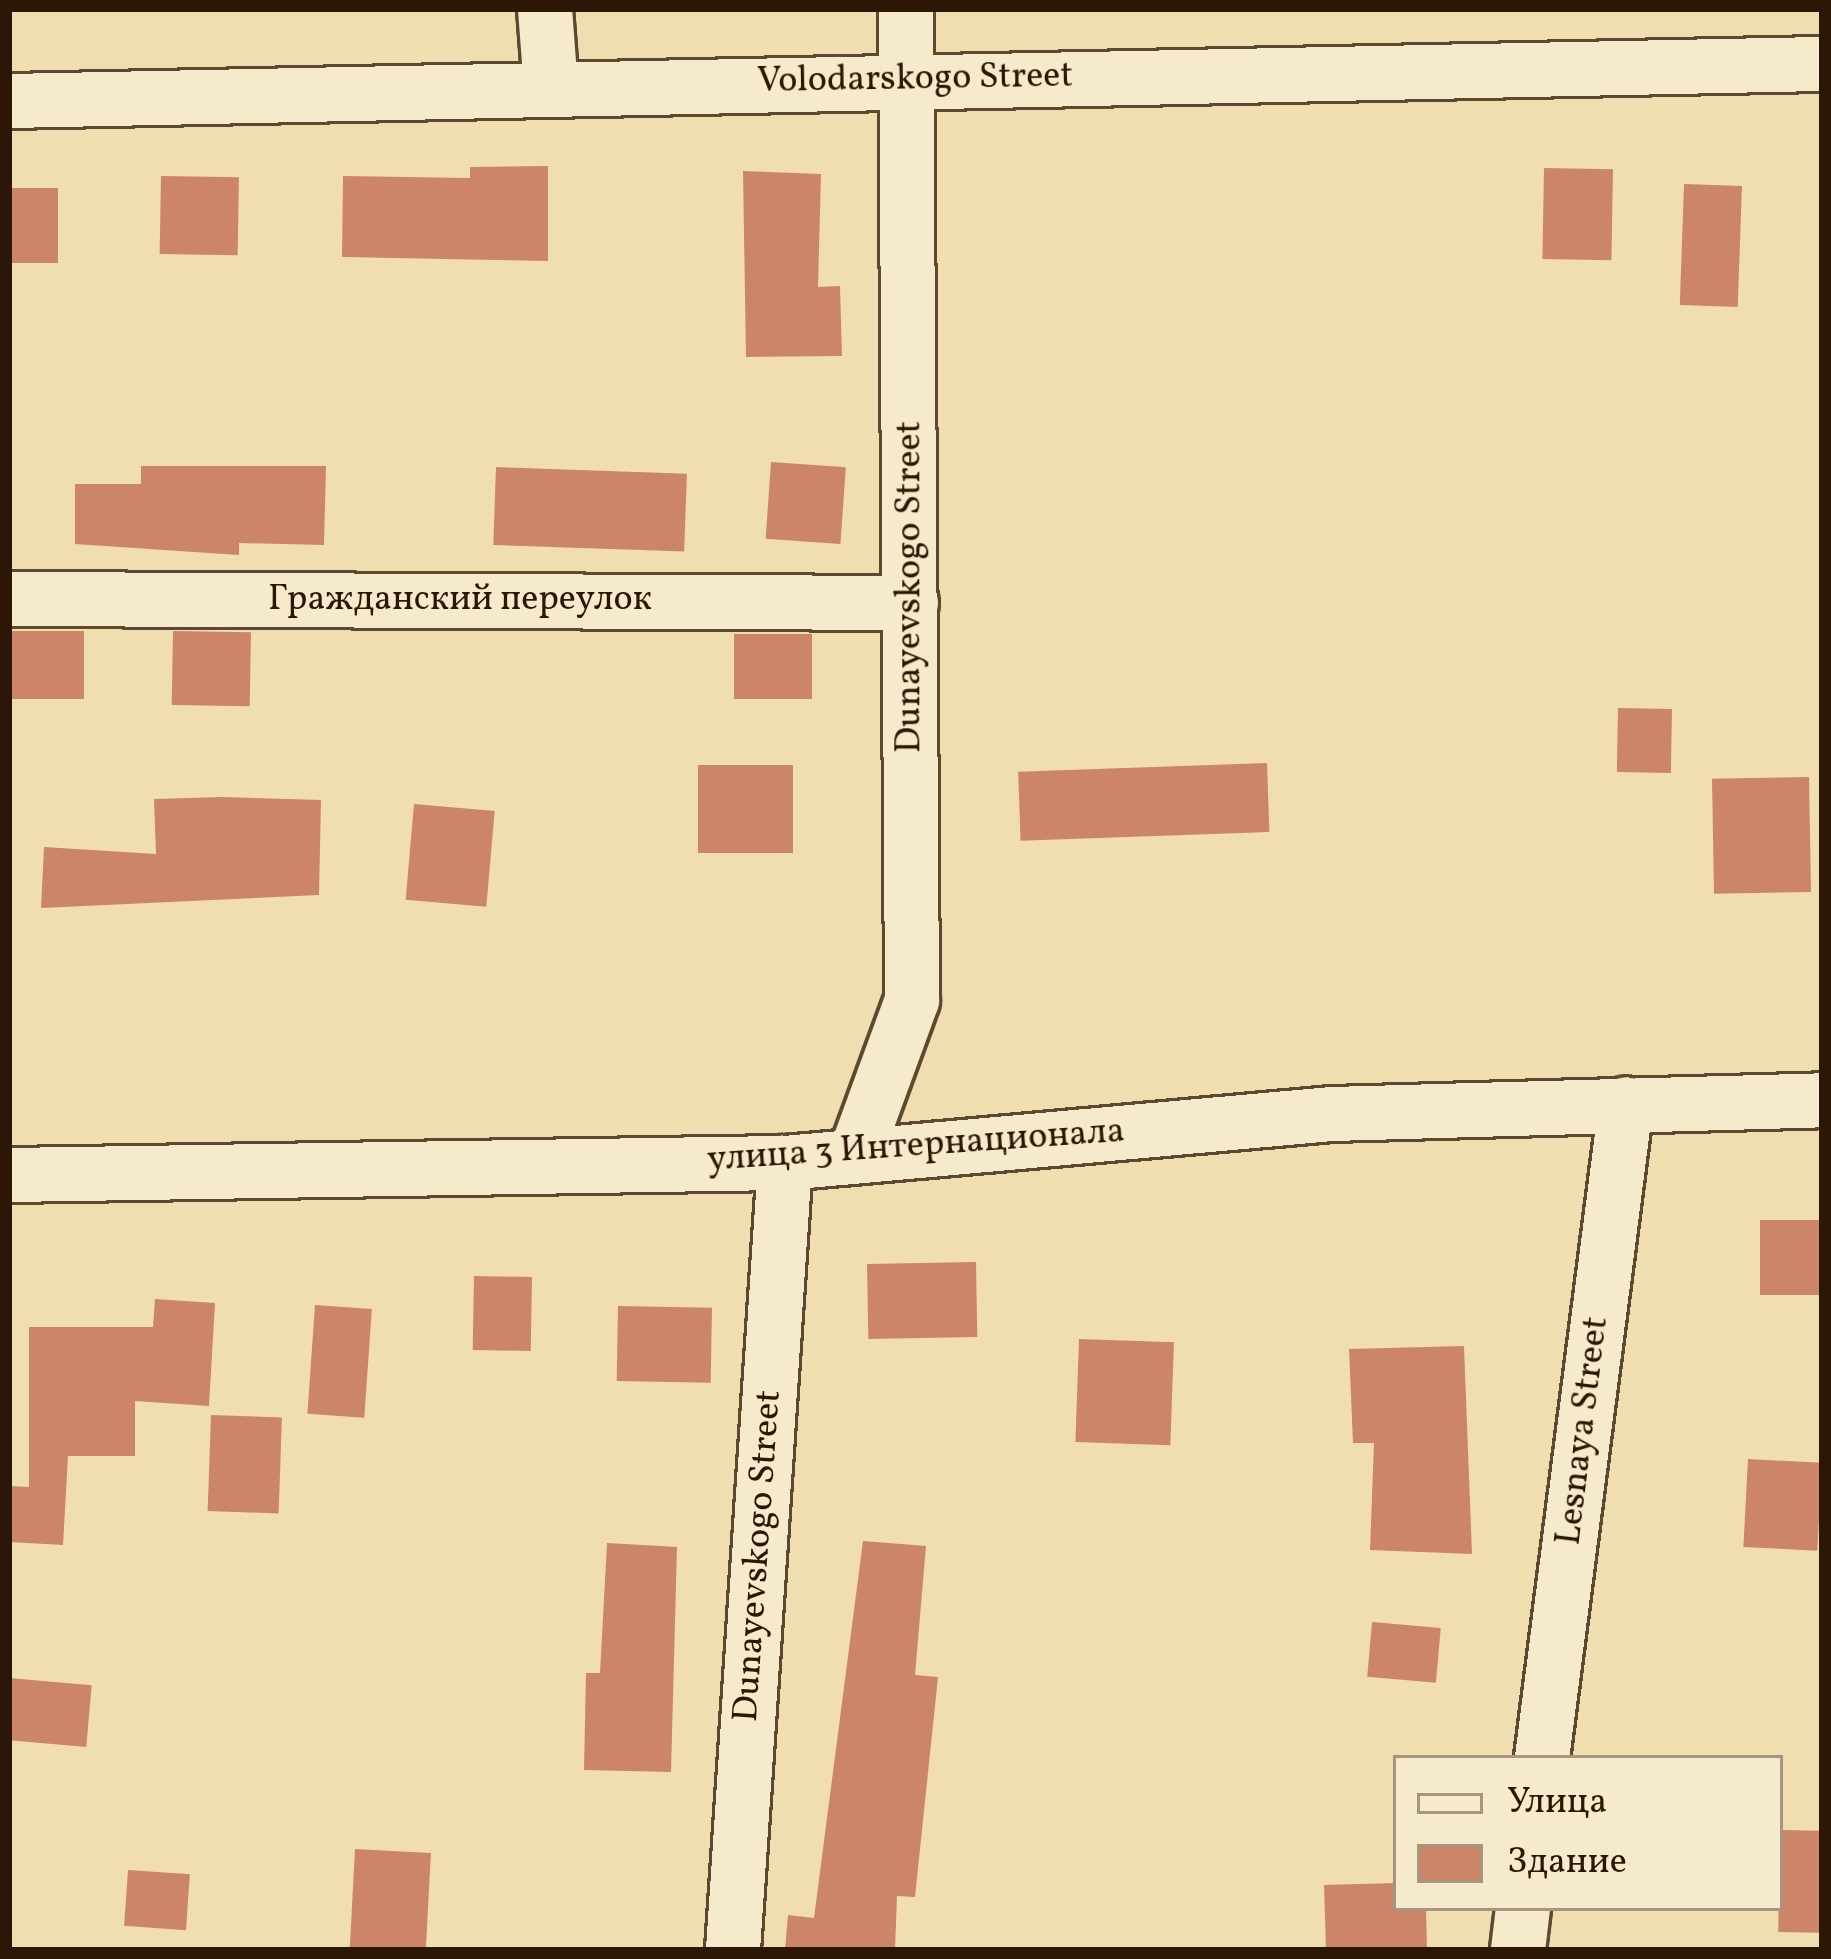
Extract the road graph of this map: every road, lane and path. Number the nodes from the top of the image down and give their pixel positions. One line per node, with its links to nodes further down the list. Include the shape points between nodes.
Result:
1 (545, 9): 5 (street)
2 (906, 9): 4 (street, Dunayevskogo Street)
3 (1822, 64): 4 (street, Volodarskogo Street)
4 (910, 80): 5 (street, Volodarskogo Street); 8 (street, Dunayevskogo Street)
5 (551, 89): 6 (street, Volodarskogo Street)
6 (9, 101)
7 (9, 599): 8 (street, Гражданский переулок)
8 (911, 603): 11 (street, Dunayevskogo Street, via 912,1000)
9 (1822, 1100): 10 (street, улица 3 Интернационала)
10 (1626, 1105): 11 (street, улица 3 Интернационала, via 1332,1114); 14 (street, Lesnaya Street)
11 (855, 1156): 12 (street, улица 3 Интернационала)
12 (785, 1162): 13 (street, улица 3 Интернационала); 16 (street, Dunayevskogo Street)
13 (9, 1175)
14 (1542, 1755)
15 (1523, 1911): 17 (street)
16 (733, 1950)
17 (1518, 1950)

